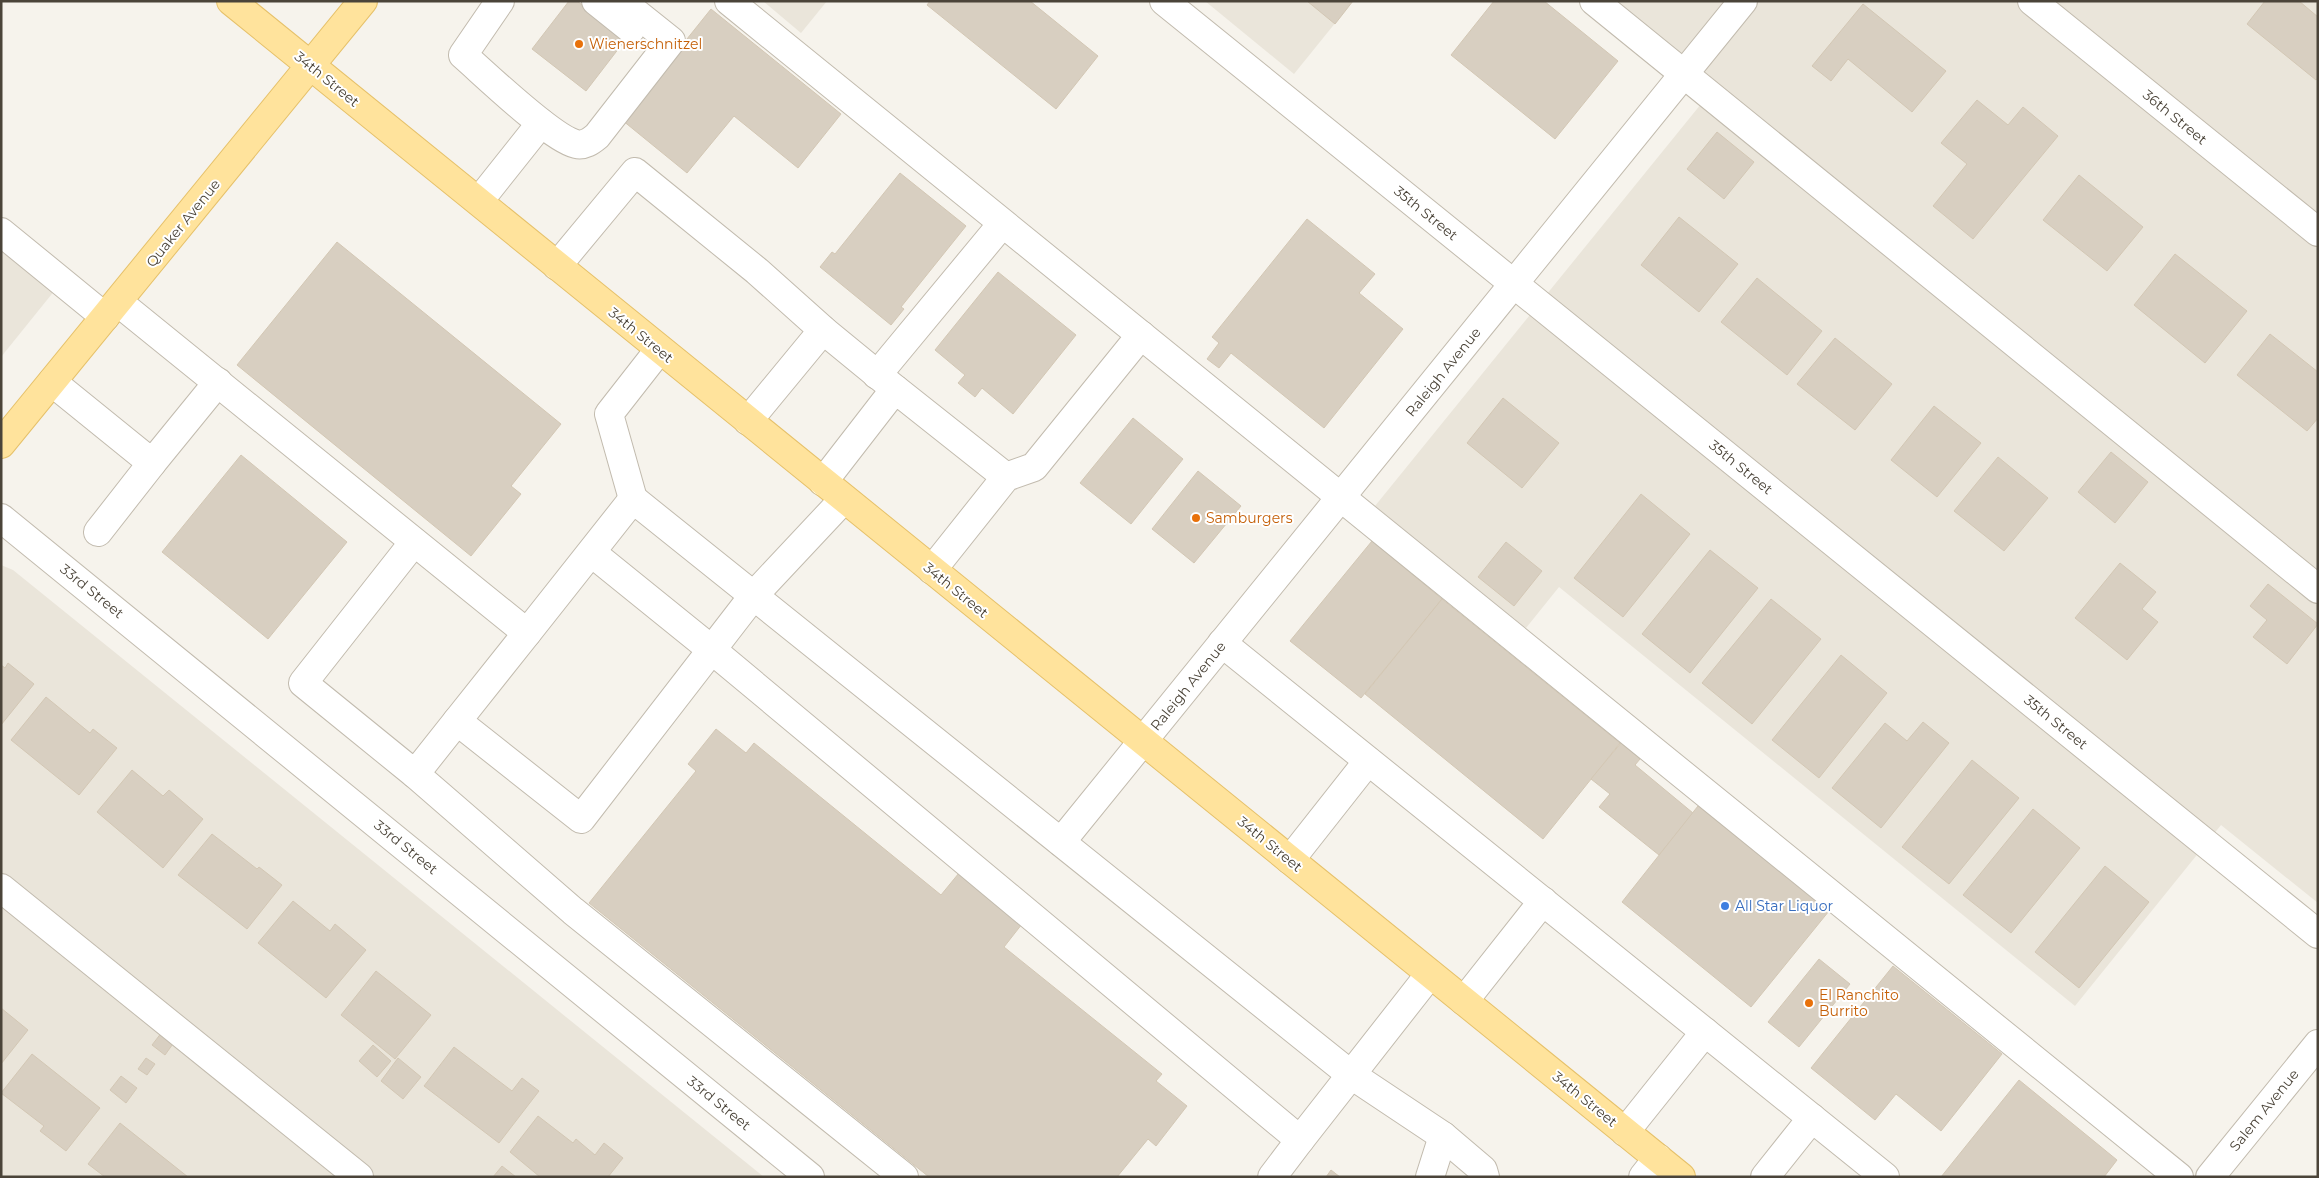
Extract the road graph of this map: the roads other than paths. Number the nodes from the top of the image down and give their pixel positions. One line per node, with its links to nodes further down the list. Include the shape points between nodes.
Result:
1 (231, 1): 11 (main road, 34th Street)
2 (363, 1): 11 (main road, Quaker Avenue)
3 (500, 1): 14 (street, via 463,55)
4 (596, 1): 13 (street, via 639,36 648,49)
5 (621, 1): 13 (street, via 671,41)
6 (729, 1): 16 (street)
7 (1164, 1): 20 (street, 35th Street)
8 (1594, 1): 12 (street)
9 (1743, 1): 12 (street, Raleigh Avenue)
10 (2032, 1): 18 (street, 36th Street)
11 (311, 66): 15 (main road, 34th Street); 21 (main road, Quaker Avenue)
12 (1684, 74): 20 (street, Raleigh Avenue); 41 (street)
13 (618, 100): 14 (street, via 592,140 578,145 568,142)
14 (541, 122): 15 (street)
15 (479, 201): 19 (main road, 34th Street)
16 (1002, 224): 23 (street); 27 (street)
17 (1, 232): 21 (street)
18 (2318, 232)
19 (557, 266): 22 (street, via 635,172 757,271); 24 (main road, 34th Street)
20 (1514, 284): 33 (street, Raleigh Avenue); 54 (street, 35th Street)
21 (111, 310): 25 (main road, Quaker Avenue); 26 (street)
22 (823, 330): 27 (street); 28 (street)
23 (1141, 335): 31 (street, via 1034,467); 33 (street)
24 (659, 350): 28 (main road, 34th Street); 35 (street, via 609,414)
25 (52, 382): 29 (main road, Quaker Avenue); 30 (street)
26 (218, 382): 30 (street); 38 (street)
27 (886, 382): 31 (street); 32 (street)
28 (748, 421): 32 (main road, 34th Street)
29 (1, 444)
30 (152, 463): 37 (street)
31 (1006, 477): 40 (street)
32 (823, 482): 34 (main road, 34th Street)
33 (1342, 497): 44 (street, Raleigh Avenue); 74 (street)
34 (844, 499): 40 (main road, 34th Street); 42 (street)
35 (633, 500): 39 (street); 42 (street)
36 (1, 518): 67 (street, 33rd Street)
37 (98, 532)
38 (414, 542): 43 (street); 49 (street, via 303,683)
39 (592, 553): 43 (street); 45 (street)
40 (932, 570): 47 (main road, 34th Street)
41 (2318, 589)
42 (754, 595): 45 (street); 50 (street)
43 (527, 633): 46 (street)
44 (1222, 644): 47 (street, Raleigh Avenue); 48 (street)
45 (712, 650): 46 (street, via 581,819); 63 (street)
46 (457, 721): 49 (street)
47 (1143, 742): 50 (street, Raleigh Avenue); 51 (main road, 34th Street)
48 (1368, 761): 51 (street); 53 (street)
49 (414, 774): 68 (street, via 572,910)
50 (1061, 842): 59 (street)
51 (1290, 860): 55 (main road, 34th Street)
52 (1, 888): 66 (street)
53 (1543, 901): 56 (street); 57 (street)
54 (2318, 934)
55 (1430, 974): 56 (main road, 34th Street); 59 (street)
56 (1464, 1001): 61 (main road, 34th Street)
57 (1705, 1032): 60 (street); 61 (street)
58 (2318, 1044): 75 (street, Salem Avenue)
59 (1350, 1074): 62 (street); 63 (street)
60 (1812, 1118): 65 (street); 73 (street)
61 (1625, 1132): 64 (main road, 34th Street)
62 (1444, 1136): 70 (street); 71 (street, via 1483,1170)
63 (1300, 1140): 69 (street)
64 (1651, 1168): 72 (main road, 34th Street)
65 (1881, 1176)
66 (359, 1177)
67 (810, 1177)
68 (904, 1177)
69 (1272, 1177)
70 (1430, 1177)
71 (1485, 1177)
72 (1681, 1177)
73 (1765, 1177)
74 (2179, 1177)
75 (2210, 1177)

